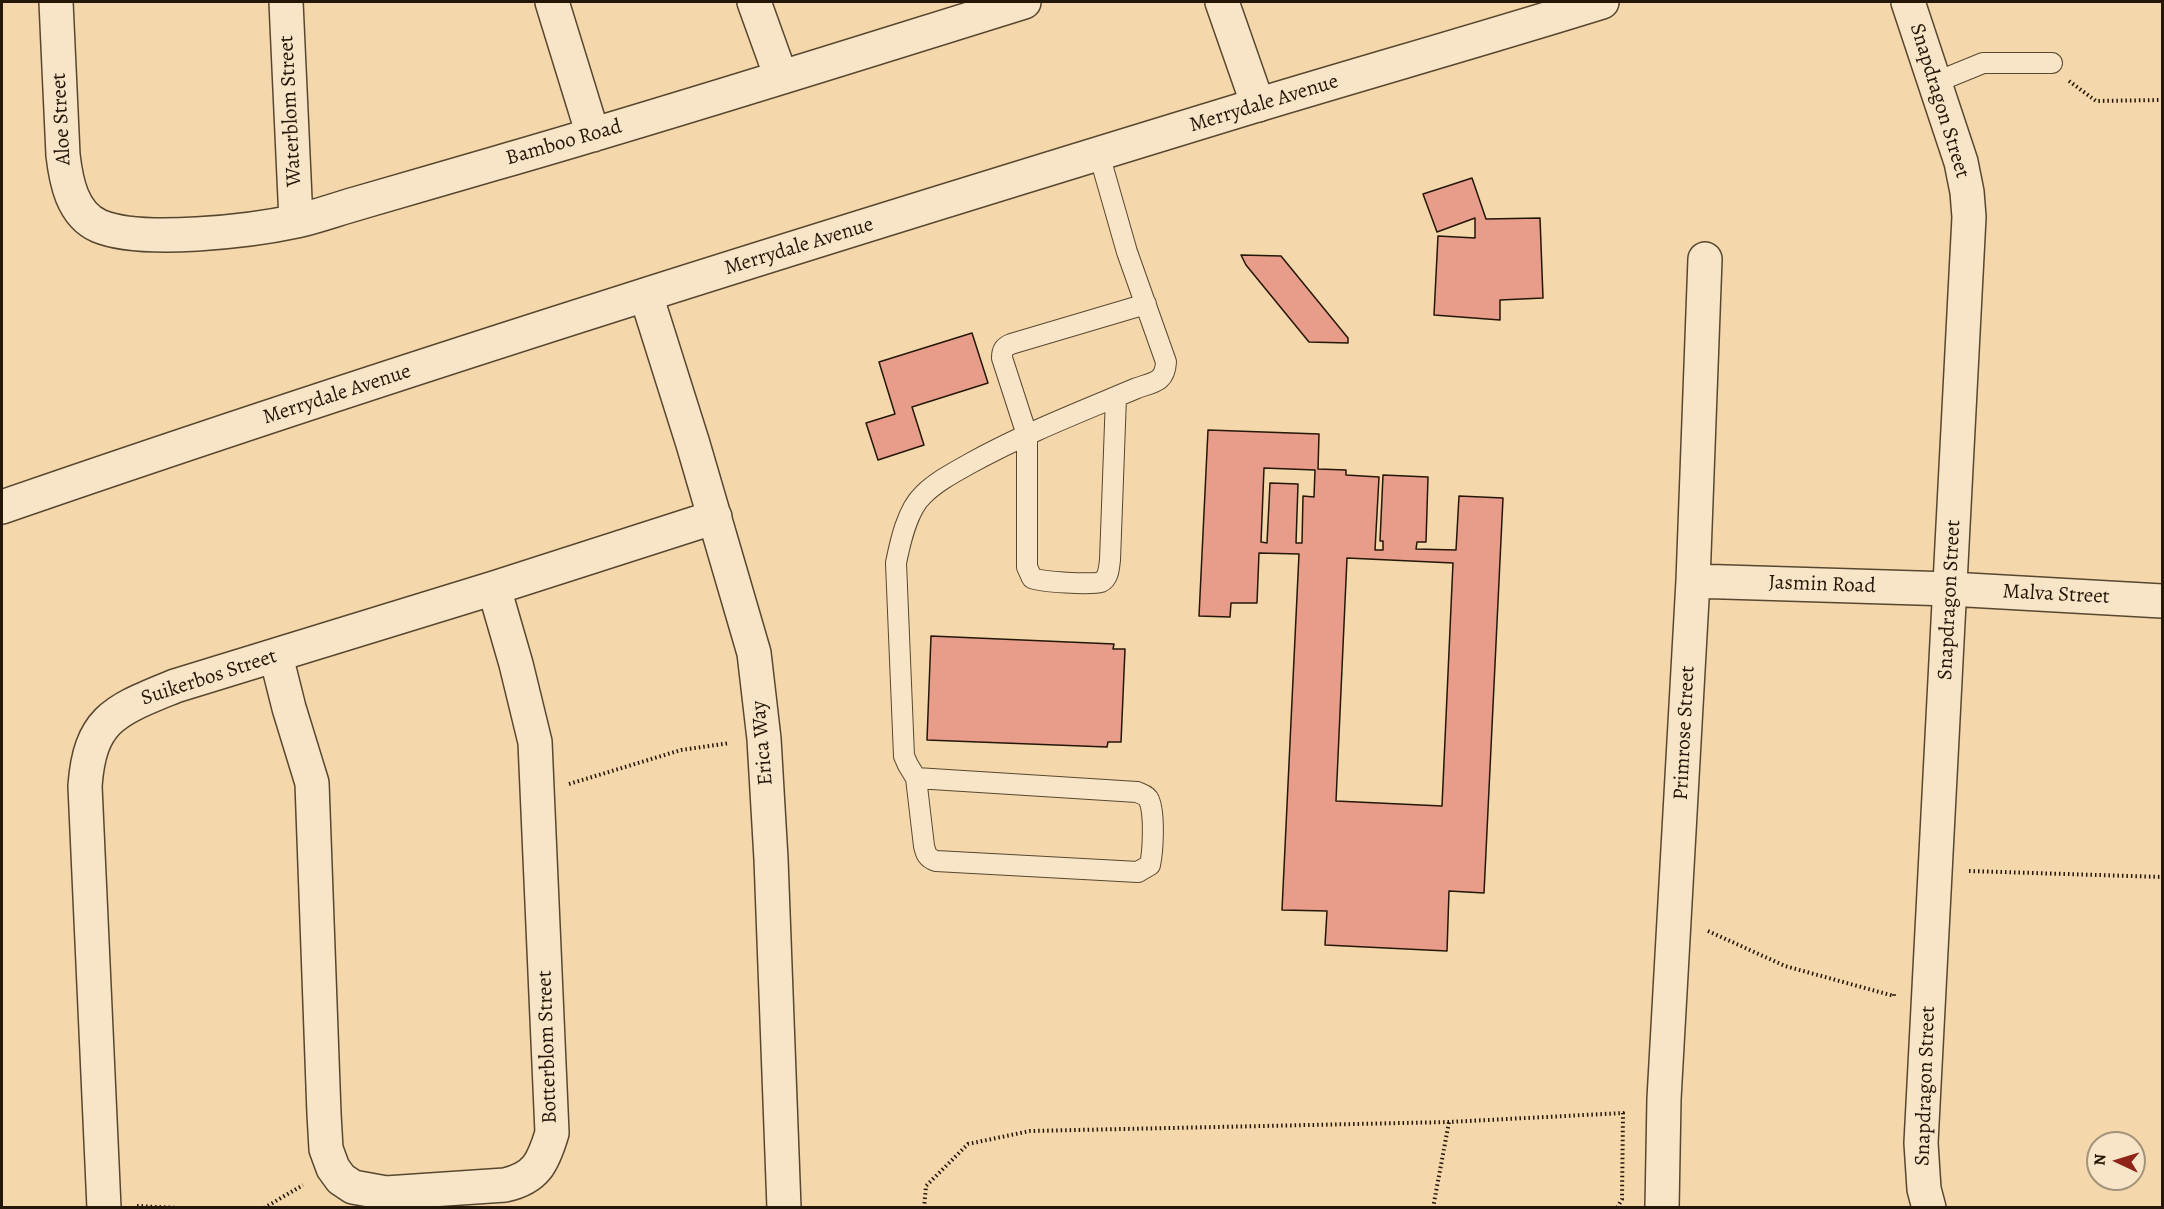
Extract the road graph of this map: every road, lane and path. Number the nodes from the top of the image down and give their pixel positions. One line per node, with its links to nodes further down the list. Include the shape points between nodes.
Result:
1 (56, 2): 17 (street, Aloe Street, via 66,179 81,212)
2 (285, 2): 16 (street, Waterblom Street)
3 (552, 2): 14 (street)
4 (754, 2): 10 (street)
5 (1222, 2): 13 (street)
6 (1602, 2): 13 (street, Merrydale Avenue)
7 (1908, 2): 11 (street, Snapdragon Street)
8 (1008, 4): 10 (street, Bamboo Road)
9 (2052, 63): 11 (lane, via 1983,63); 12 (path, via 2097,101)
10 (781, 77): 14 (street, Bamboo Road)
11 (1934, 83): 27 (street, Snapdragon Street, via 1961,162 1969,217)
12 (2163, 100)
13 (1258, 105): 15 (street, Merrydale Avenue)
14 (593, 135): 16 (street, Bamboo Road)
15 (1099, 154): 19 (street, Merrydale Avenue); 20 (lane)
16 (296, 221): 17 (street, Bamboo Road, via 222,232 160,234 120,233)
17 (97, 225)
18 (1705, 259): 25 (street, Primrose Street)
19 (646, 295): 23 (street, Merrydale Avenue); 24 (street, Erica Way)
20 (1146, 304): 21 (lane, via 1166,362 1165,373 1157,381); 22 (lane, via 1005,347 1002,357)
21 (1116, 397): 22 (lane); 22 (lane, via 1110,560 1106,577 1100,582 1040,581 1028,573)
22 (1027, 435): 31 (lane, via 997,448 921,496 899,544 896,580 904,756)
23 (2, 507)
24 (715, 517): 26 (street, Suikerbos Street); 30 (street, Erica Way, via 754,652)
25 (1693, 581): 27 (street, Jasmin Road); 35 (street, Primrose Street)
26 (494, 588): 29 (street, Suikerbos Street); 32 (street, Botterblom Street, via 531,720)
27 (1950, 589): 28 (street, Malva Street); 48 (street, Snapdragon Street, via 1921,1143)
28 (2163, 601)
29 (276, 656): 38 (street, via 312,783 326,1149); 39 (street, Suikerbos Street, via 175,686 126,706 109,719 87,761)
30 (764, 739): 32 (path, via 681,750); 43 (street, Erica Way)
31 (916, 778): 31 (lane, via 1137,792 1149,801 1152,817 1150,865 1138,872 930,859 926,854)
32 (537, 794): 38 (street, Botterblom Street, via 552,1133 546,1154 534,1172 505,1185 373,1192 341,1179)
33 (1968, 861): 34 (path, via 1968,871)
34 (2163, 877)
35 (1676, 899): 36 (path, via 1703,929 1785,966 1894,996); 47 (street, Primrose Street)
36 (1894, 985)
37 (1449, 1122): 44 (path, via 1030,1131 968,1144 926,1186); 45 (path); 46 (path, via 1623,1113 1622,1199)
38 (333, 1168): 42 (path)
39 (104, 1206): 40 (path)
40 (165, 1207): 41 (path)
41 (178, 1208)
42 (264, 1208)
43 (784, 1208)
44 (924, 1208)
45 (1434, 1208)
46 (1617, 1208)
47 (1662, 1208)
48 (1929, 1208)

